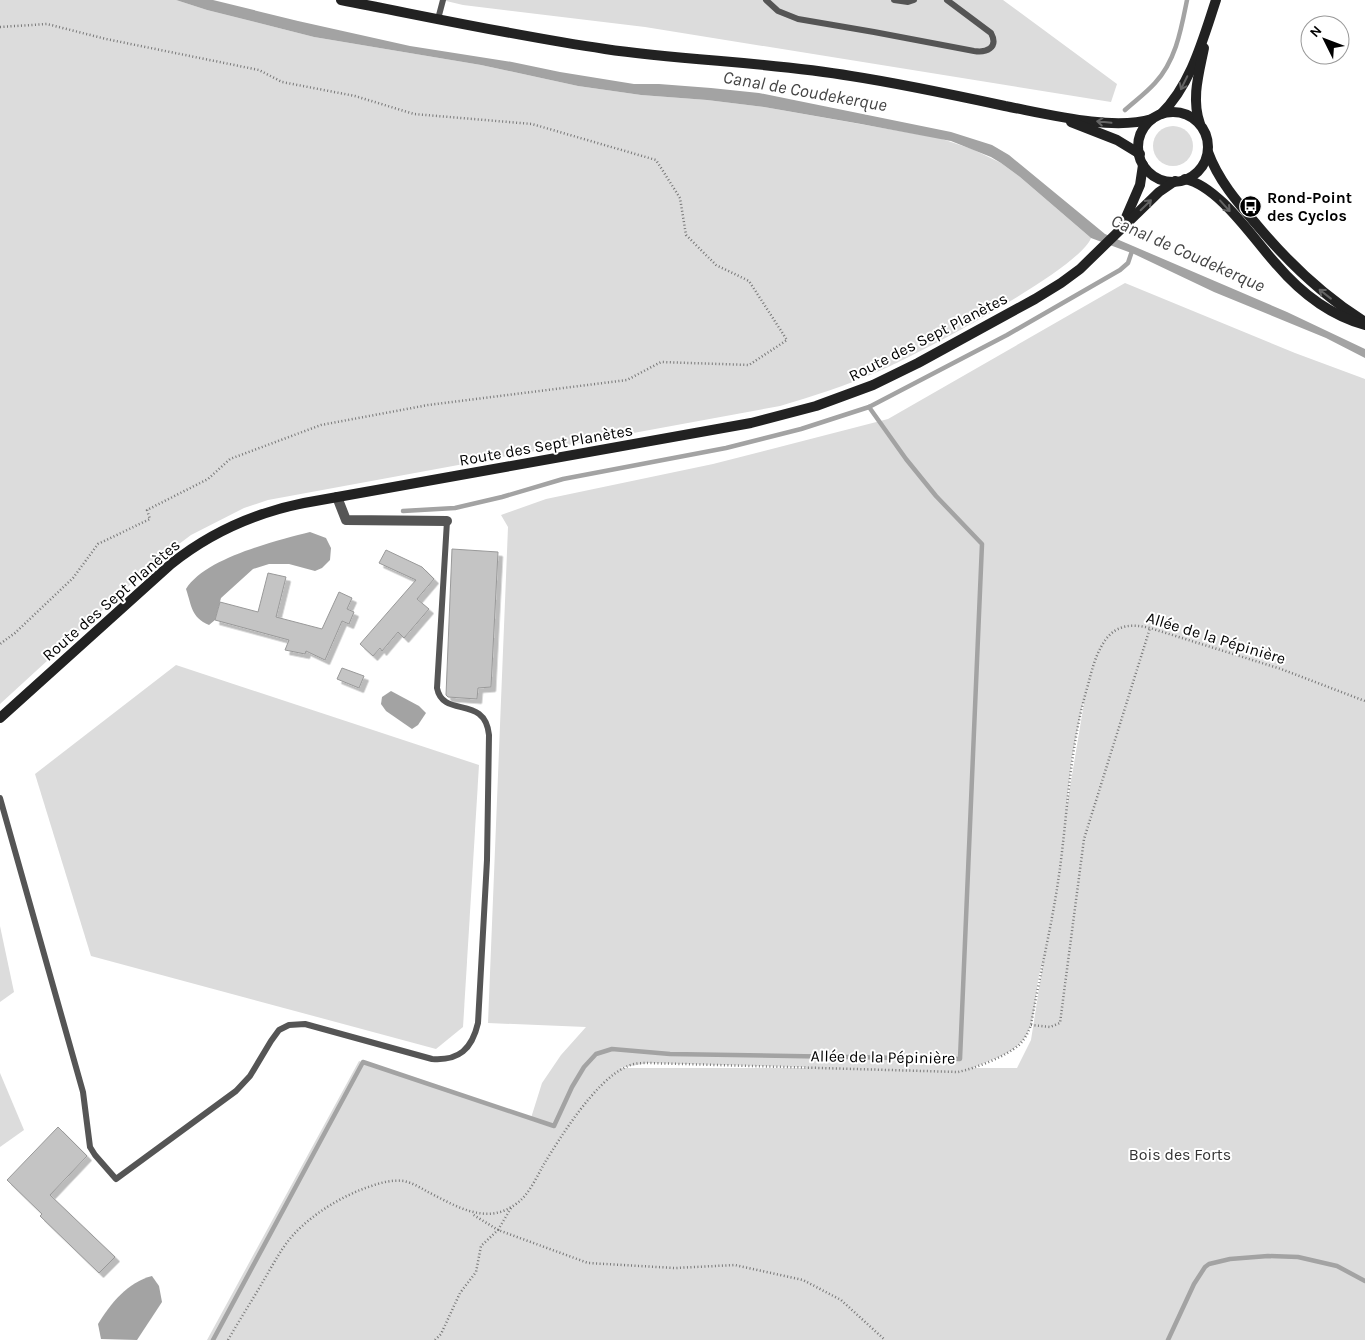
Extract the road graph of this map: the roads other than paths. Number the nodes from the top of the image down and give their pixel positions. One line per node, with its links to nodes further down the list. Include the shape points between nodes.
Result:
1 (341, 0): 8 (main road)
2 (443, 0): 8 (lane)
3 (766, 0): 6 (lane, via 778,11 798,19 974,51 988,50 992,44 991,33)
4 (894, 0): 5 (lane)
5 (914, 0)
6 (947, 0)
7 (1216, 0): 9 (main road)
8 (438, 19): 10 (main road, via 604,49 834,73)
9 (1209, 21): 11 (main road, one-way to 11, via 1182,88); 12 (main road, via 1197,87)
10 (1046, 114): 11 (main road, one-way to 10, via 1118,124); 14 (main road, via 1104,134)
11 (1156, 117): 12 (main road, via 1168,112 1180,113); 14 (main road, via 1145,126 1141,135)
12 (1200, 124): 13 (main road, via 1207,137)
13 (1208, 152): 16 (main road, via 1201,168); 18 (main road, one-way to 13, via 1322,292 1291,264 1236,200)
14 (1140, 154): 15 (main road)
15 (1144, 165): 16 (main road, via 1156,177); 17 (main road, Route des Sept Planètes, via 1140,185)
16 (1180, 180): 17 (main road, Route des Sept Planètes, one-way to 16, via 1162,189); 18 (main road, one-way to 18, via 1200,184 1213,193 1302,291 1334,313)
17 (1119, 231): 19 (main road, Route des Sept Planètes, via 1080,269 1050,290 873,385 816,406 751,423)
18 (1365, 323)
19 (337, 497): 20 (street, via 346,520); 21 (main road, Route des Sept Planètes, via 264,513 202,541 166,568)
20 (447, 521): 22 (lane, via 437,688 445,702 473,709 482,716 488,724 489,735 487,860 478,1023 471,1043 457,1055 432,1059 304,1024 289,1024 275,1035 255,1069 236,1090 116,1179 95,1155 89,1142 83,1092)
21 (0, 718)
22 (0, 798)

